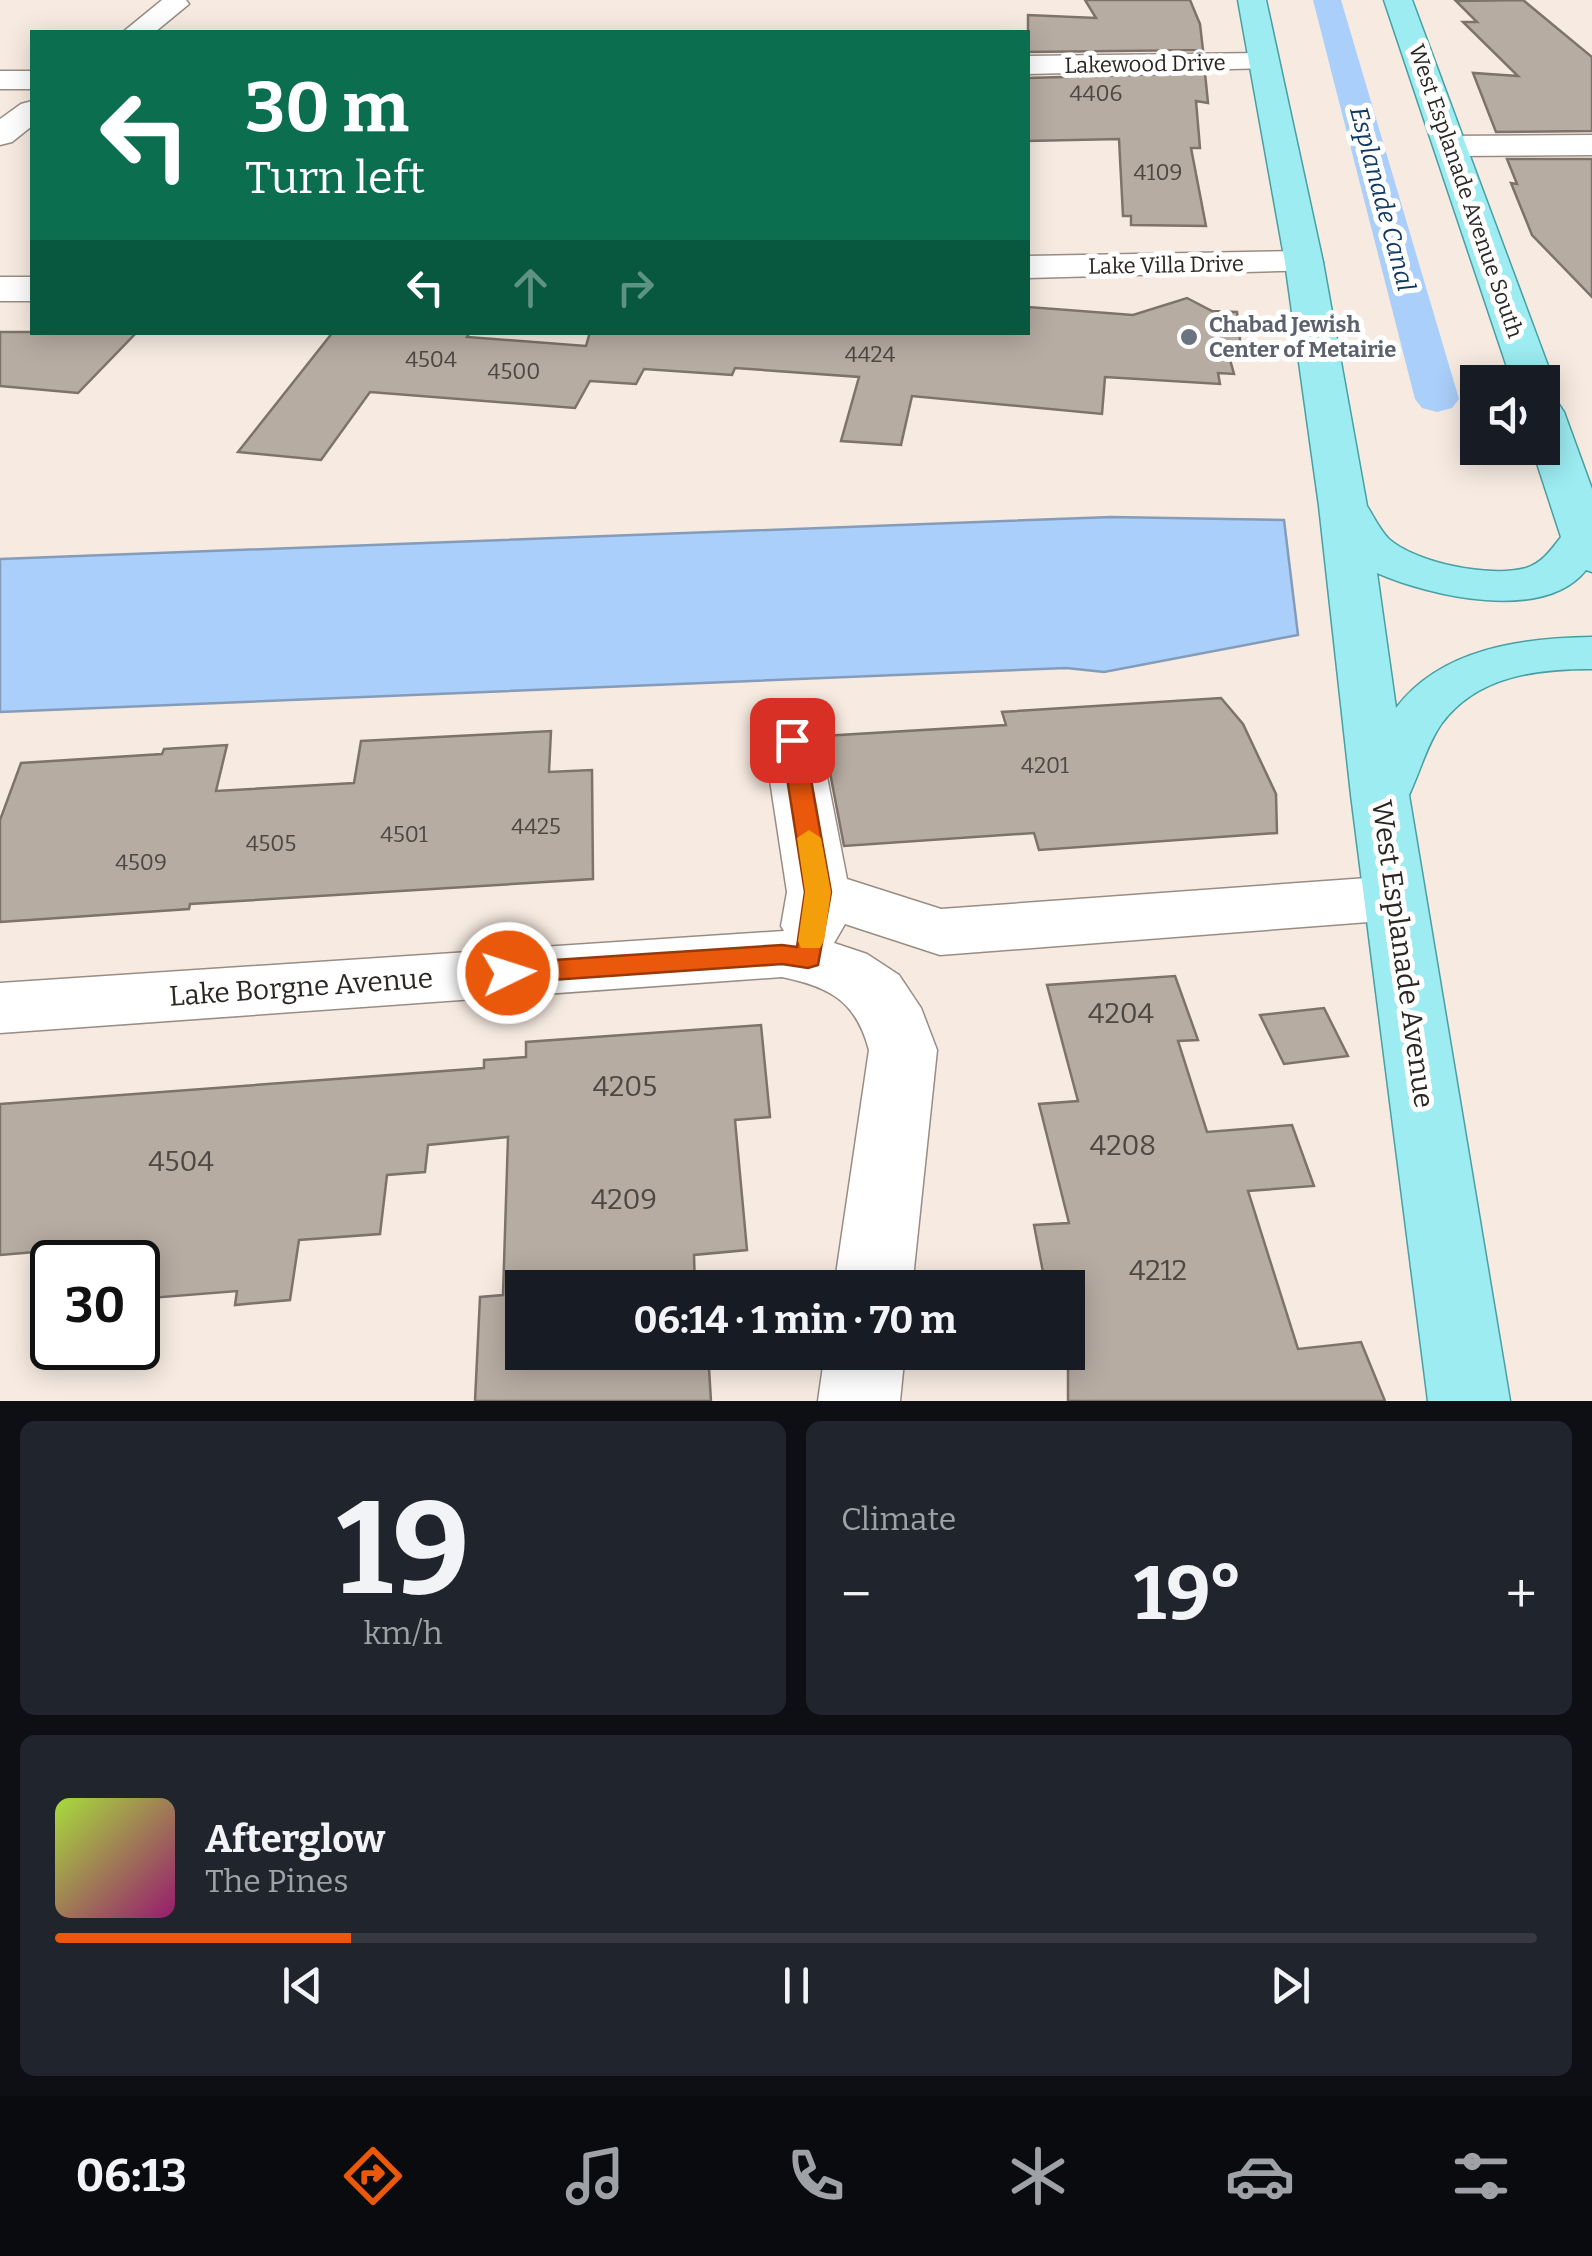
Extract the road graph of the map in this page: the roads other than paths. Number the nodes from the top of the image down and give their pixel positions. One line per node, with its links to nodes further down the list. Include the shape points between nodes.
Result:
1 (1252, 0): 5 (main road, West Esplanade Avenue)
2 (1398, 0): 12 (main road, West Esplanade Avenue South)
3 (175, 4): 4 (street)
4 (139, 30)
5 (1262, 62): 6 (street, Lakewood Drive); 13 (main road, West Esplanade Avenue)
6 (1030, 65)
7 (0, 80): 8 (street)
8 (30, 80)
9 (30, 112): 10 (street)
10 (0, 135)
11 (1592, 144): 12 (street)
12 (1452, 146): 17 (main road, West Esplanade Avenue South)
13 (1304, 262): 14 (street, Lake Villa Drive); 19 (main road, West Esplanade Avenue)
14 (1030, 268)
15 (30, 289): 16 (street)
16 (0, 290)
17 (1527, 365)
18 (1560, 465): 20 (main road)
19 (1343, 506): 20 (main road, via 1374,550 1420,571 1488,585 1533,584 1557,573); 23 (main road, West Esplanade Avenue)
20 (1583, 533)
21 (1592, 653): 23 (main road, via 1541,652 1448,684 1420,714)
22 (792, 740): 24 (street)
23 (1380, 795): 25 (main road, West Esplanade Avenue)
24 (818, 892): 25 (street, via 940,932); 26 (street)
25 (1395, 898): 29 (main road, West Esplanade Avenue)
26 (808, 958): 27 (street, Lake Borgne Avenue, via 782,954); 28 (street, Lake Borgne Avenue, via 842,967 869,985 898,1025 902,1050)
27 (0, 1008)
28 (875, 1270)
29 (1458, 1320): 32 (main road, West Esplanade Avenue); 33 (main road)
30 (863, 1370): 31 (street)
31 (859, 1401)
32 (1469, 1401)
33 (1494, 1401)

